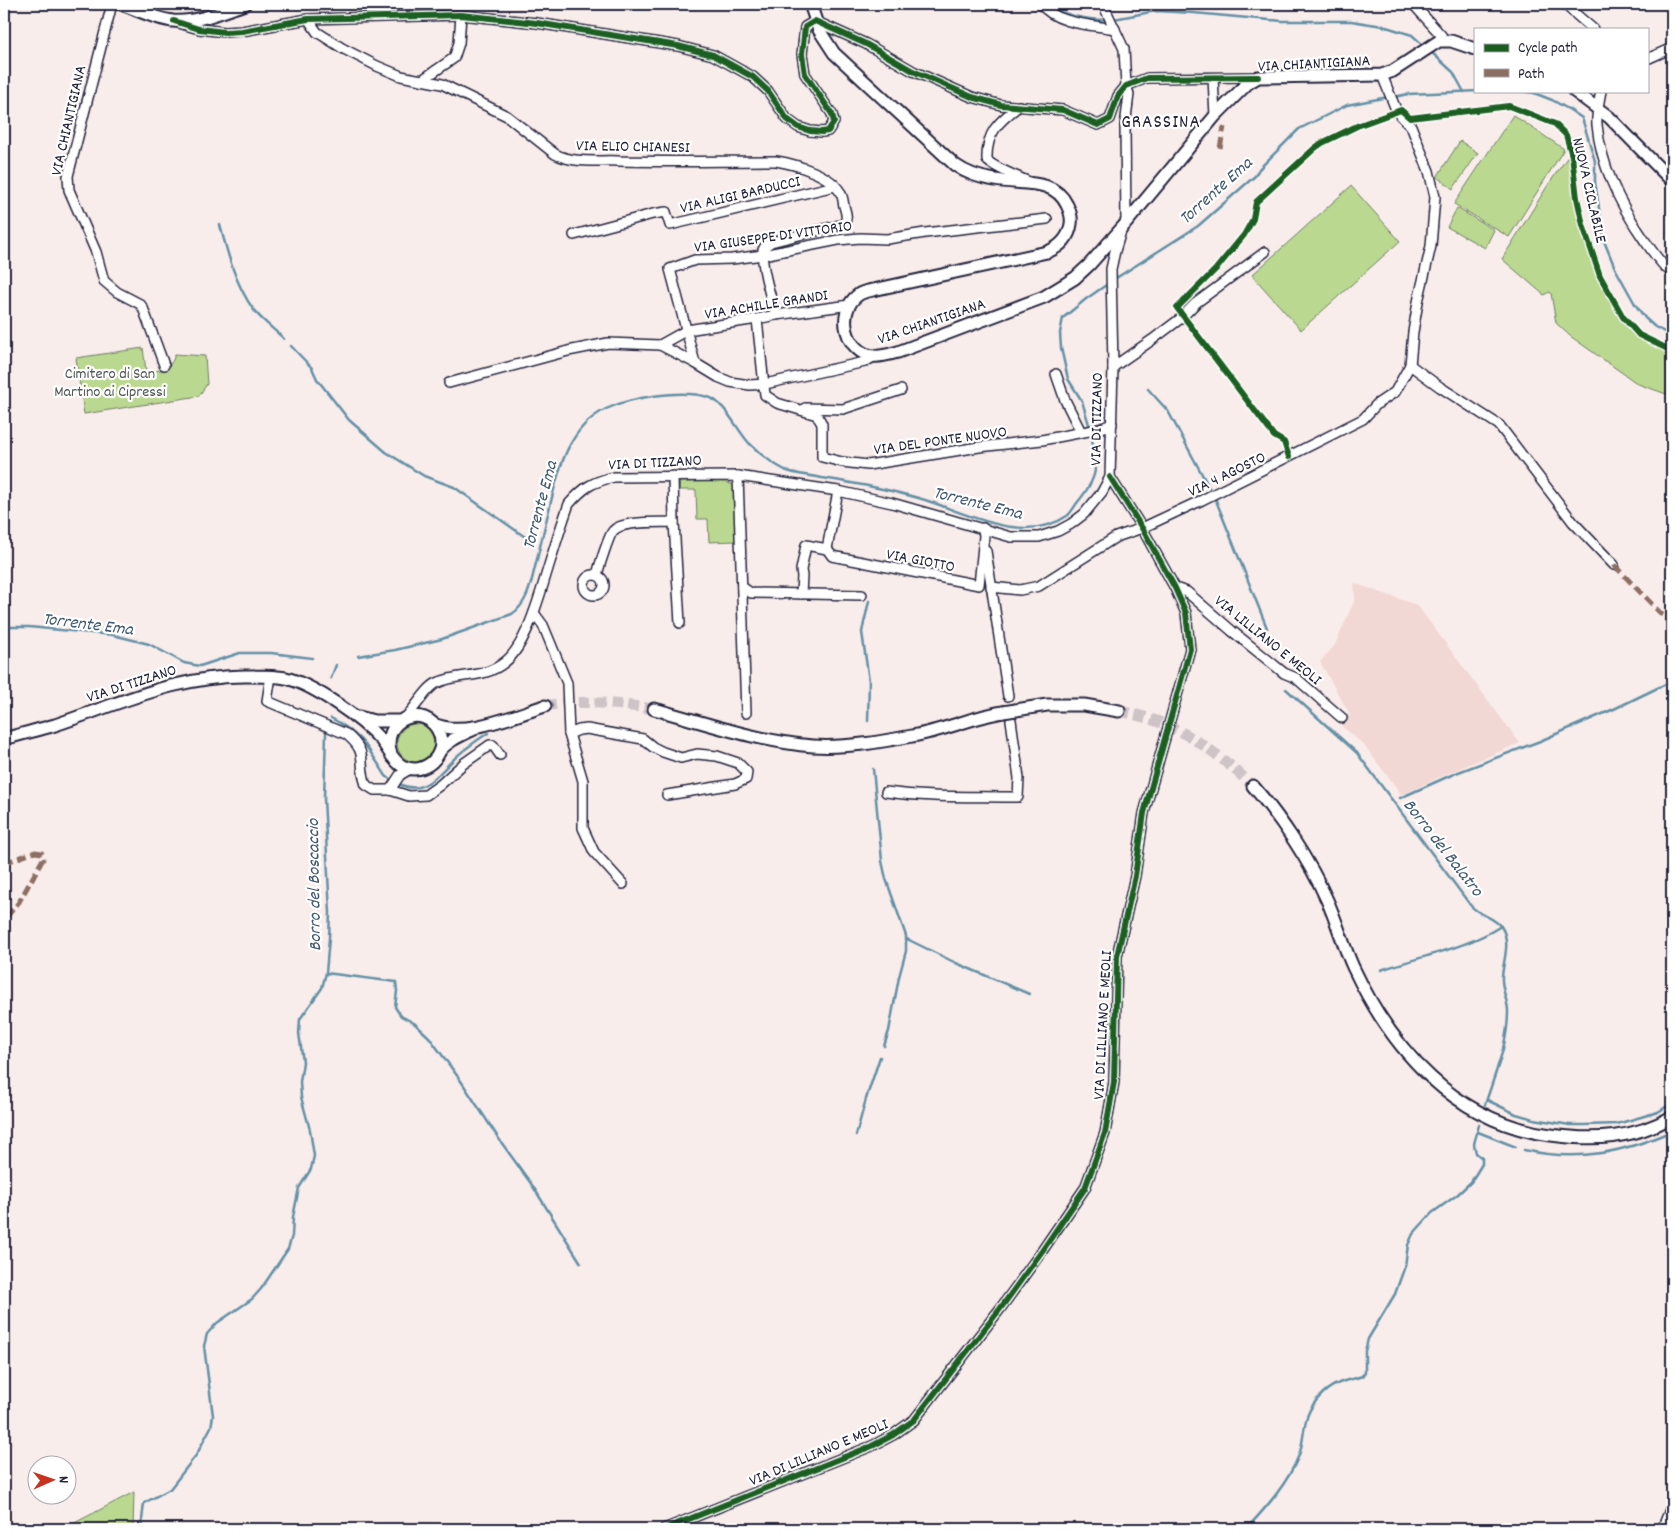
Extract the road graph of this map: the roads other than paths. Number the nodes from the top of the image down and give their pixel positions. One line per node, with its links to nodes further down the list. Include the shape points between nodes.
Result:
1 (112, 4): 45 (street, VIA CHIANTIGIANA, via 69,169 69,190 96,252 104,280 143,308)
2 (121, 4): 11 (main road)
3 (245, 4): 11 (main road, via 195,19)
4 (810, 4): 12 (main road)
5 (1041, 4): 13 (street, via 1046,11 1073,23)
6 (1413, 4): 15 (street, via 1442,34)
7 (1564, 4): 14 (street)
8 (1104, 5): 13 (street, VIA DI TIZZANO)
9 (461, 15): 10 (street); 12 (street, via 537,23 678,46 713,56 753,77 768,91 787,119 798,127 822,132 832,127 832,114 805,74 802,54 805,27); 21 (street, via 454,58)
10 (308, 19): 11 (street, via 225,32 199,29); 21 (street, VIA ELIO CHIANESI, via 317,32 342,48 401,76)
11 (174, 21)
12 (815, 21): 26 (street, via 972,97 988,103); 30 (main road, via 828,46 844,64 955,165 992,180)
13 (1114, 26): 23 (street, VIA DI TIZZANO, via 1124,49)
14 (1592, 28)
15 (1439, 41): 17 (main road); 22 (main road, VIA CHIANTIGIANA)
16 (1672, 48): 18 (street)
17 (1474, 49)
18 (1648, 59)
19 (1213, 78): 20 (street); 23 (street, via 1147,78); 28 (street)
20 (1258, 78): 22 (main road, VIA CHIANTIGIANA); 28 (main road, VIA CHIANTIGIANA, via 1248,83)
21 (422, 80): 31 (street, VIA ELIO CHIANESI, via 442,84 507,116 562,158 660,162 776,161 816,173)
22 (1384, 80): 47 (street, via 1396,108 1410,126 1429,171 1435,197 1431,246 1417,309)
23 (1126, 86): 26 (street, via 1118,96 1110,119 1098,125 1063,110); 33 (street, VIA DI TIZZANO)
24 (1575, 92): 27 (main road)
25 (1601, 92): 27 (street)
26 (1019, 106): 30 (street, via 992,132 986,150 987,160 993,166)
27 (1598, 108): 29 (main road); 37 (street, via 1597,125 1603,155 1618,194 1631,222)
28 (1215, 116): 33 (main road, VIA CHIANTIGIANA)
29 (1672, 180)
30 (1031, 183): 38 (main road, via 1056,191 1069,209 1070,231 1054,249 873,290 858,296)
31 (835, 186): 34 (street, VIA ALIGI BARDUCCI, via 670,225 666,212); 36 (street, via 841,193 844,224 771,242 766,245)
32 (1047, 219): 36 (street, VIA GIUSEPPE DI VITTORIO, via 888,239 838,240)
33 (1124, 226): 43 (main road, VIA CHIANTIGIANA, via 1089,265 1053,293 915,346); 46 (street, VIA DI TIZZANO, via 1111,269)
34 (574, 235)
35 (1266, 252): 46 (street)
36 (763, 255): 39 (street); 41 (street, VIA GIUSEPPE DI VITTORIO, via 695,260 670,269)
37 (1672, 273)
38 (850, 305): 39 (street, VIA ACHILLE GRANDI); 43 (main road, VIA CHIANTIGIANA, via 846,319 847,335 862,352)
39 (776, 315): 40 (street, VIA ACHILLE GRANDI)
40 (757, 320): 41 (street, VIA ACHILLE GRANDI); 50 (street)
41 (687, 330): 42 (street); 44 (street, VIA GIUSEPPE DI VITTORIO)
42 (660, 345): 44 (street); 49 (street, via 608,343)
43 (875, 356): 50 (street, via 865,362)
44 (695, 363): 50 (street, via 730,382)
45 (164, 365)
46 (1113, 366): 53 (street, VIA DI TIZZANO)
47 (1410, 366): 60 (street, VIA 4 AGOSTO, via 1395,392 1363,419); 63 (street, via 1499,425 1572,522)
48 (1056, 374): 54 (street, via 1065,400)
49 (449, 383)
50 (765, 384): 52 (street, VIA DEL PONTE NUOVO, via 765,395 777,404)
51 (901, 390): 52 (street, via 843,409)
52 (792, 408): 54 (street, VIA DEL PONTE NUOVO, via 817,415 820,419 822,456 868,465 1042,440)
53 (1112, 424): 54 (street, VIA DEL PONTE NUOVO); 57 (street, VIA DI TIZZANO)
54 (1082, 431)
55 (673, 476): 56 (street, VIA DI TIZZANO); 59 (street); 72 (street, VIA DI TIZZANO, via 614,477 580,491 569,504)
56 (738, 476): 58 (street, VIA DI TIZZANO); 65 (street)
57 (1110, 477): 60 (street, VIA DI LILLIANO E MEOLI); 61 (street, VIA DI TIZZANO, via 1084,514 1058,531 1039,537 1011,537)
58 (838, 491): 61 (street, VIA DI TIZZANO, via 892,503); 62 (street)
59 (674, 522): 64 (street, via 619,526 612,532); 73 (street)
60 (1142, 528): 66 (street, VIA 4 AGOSTO, via 1116,537 1039,586 1020,590); 67 (street, VIA DI LILLIANO E MEOLI)
61 (984, 532): 62 (street, VIA GIOTTO, via 979,585 832,556); 66 (street)
62 (827, 549): 69 (street, VIA GIOTTO, via 806,545)
63 (1614, 565)
64 (597, 575)
65 (742, 587): 68 (street); 71 (street)
66 (991, 587): 76 (street)
67 (1175, 588): 83 (street, VIA LILLIANO E MEOLI, via 1187,592); 101 (street, VIA DI LILLIANO E MEOLI, via 1186,613 1190,649 1144,813 1135,876 1117,956 1114,1082 1104,1133 1084,1188 1000,1309 907,1425 872,1446)
68 (751, 593): 69 (street); 71 (street)
69 (801, 594): 70 (street)
70 (862, 594)
71 (742, 599): 81 (street)
72 (534, 612): 75 (street, VIA DI TIZZANO, via 520,642 506,661 492,671 437,682); 87 (street, via 543,625 567,683)
73 (680, 623)
74 (271, 676): 79 (main road, VIA DI TIZZANO, via 301,684); 88 (main road, VIA DI TIZZANO, via 238,675 194,680); 95 (street, via 267,700 346,734 361,749 366,785 374,790)
75 (428, 690): 84 (street, VIA DI TIZZANO); 85 (street, via 422,708)
76 (1008, 696)
77 (545, 706): 86 (main road)
78 (654, 709): 82 (main road, via 813,746 840,746 914,736)
79 (347, 711): 84 (main road, VIA DI TIZZANO, via 374,722); 91 (main road, VIA DI TIZZANO, via 371,730)
80 (1119, 711): 82 (main road, via 1084,705 1047,705)
81 (746, 713)
82 (1010, 714): 96 (street, via 1019,778 1018,797)
83 (1342, 718)
84 (401, 720): 85 (main road, VIA DI TIZZANO, via 419,717); 91 (main road, VIA DI TIZZANO, via 390,734 388,744)
85 (431, 722): 86 (main road, VIA DI TIZZANO, via 457,729); 89 (main road, via 441,738)
86 (484, 724): 89 (main road, via 453,740)
87 (569, 734): 97 (street, via 587,730 643,739 672,756 717,756 738,763 747,772 746,779 735,784); 98 (street, via 583,781 583,828 594,852)
88 (4, 739)
89 (439, 752): 92 (main road, via 429,765 420,769)
90 (500, 755): 95 (street, via 494,745 490,745 426,795 409,796)
91 (394, 758): 92 (main road, VIA DI TIZZANO); 93 (street, VIA DI TIZZANO, via 398,768)
92 (410, 768): 93 (street)
93 (396, 780): 95 (street)
94 (1254, 786): 99 (main road, via 1272,808 1327,899 1353,967 1379,1013 1415,1063 1444,1089 1469,1107 1503,1124 1533,1133 1580,1139 1609,1138 1643,1130)
95 (390, 790)
96 (886, 792)
97 (667, 794)
98 (623, 884)
99 (1672, 1117)
100 (1672, 1505): 102 (street)
101 (664, 1529)
102 (1662, 1529)

